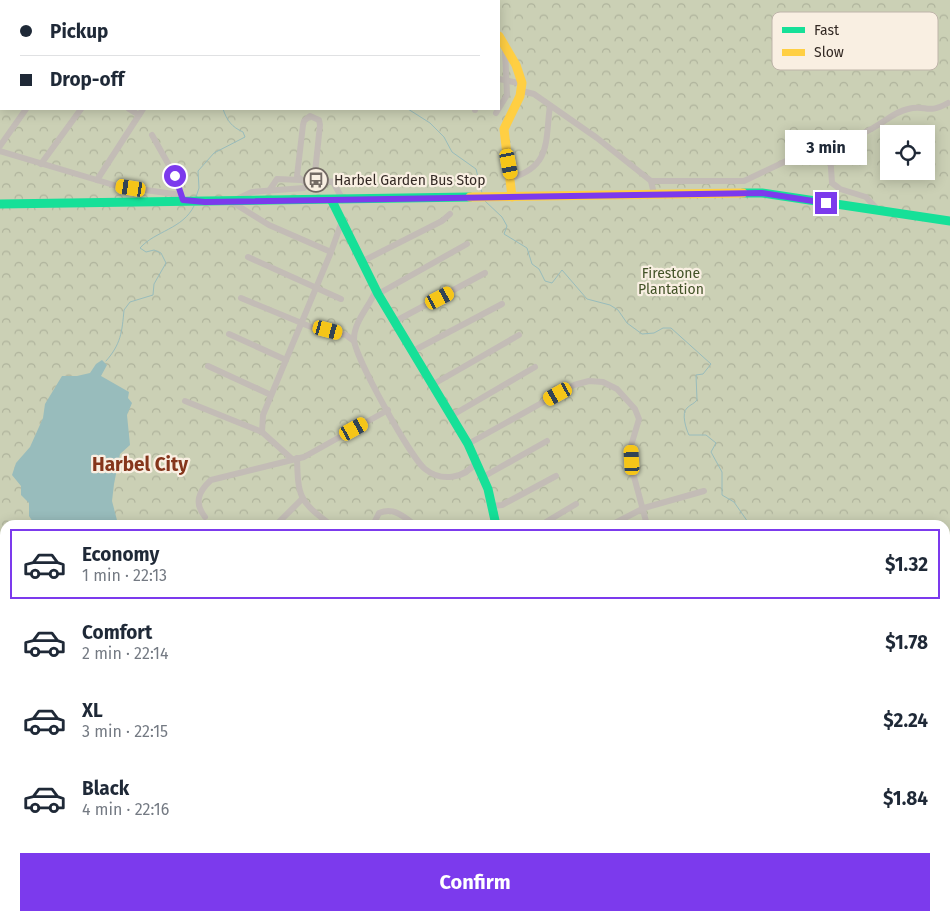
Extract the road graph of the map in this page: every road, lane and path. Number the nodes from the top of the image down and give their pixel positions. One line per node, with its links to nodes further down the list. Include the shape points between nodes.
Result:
1 (500, 38): 2 (main road)
2 (505, 50): 4 (street); 5 (main road, via 520,72)
3 (500, 79): 4 (street)
4 (507, 82): 5 (street); 7 (street, via 507,95)
5 (522, 88): 8 (street); 22 (main road, via 508,115 503,136)
6 (948, 102): 20 (street, via 936,110 910,108 896,112 850,139)
7 (500, 106)
8 (550, 106): 22 (street, via 548,144 544,152 531,169); 26 (street)
9 (23, 110): 17 (street)
10 (80, 110): 21 (street)
11 (131, 110): 15 (street)
12 (142, 110): 15 (street)
13 (498, 110): 14 (street)
14 (496, 113)
15 (139, 115): 23 (street)
16 (152, 135): 32 (street)
17 (3, 136): 18 (street)
18 (0, 146)
19 (0, 151): 21 (street)
20 (831, 158): 26 (street, via 822,144 744,181); 37 (street, via 832,183 840,189 866,197)
21 (41, 164): 23 (street)
22 (511, 178): 31 (main road)
23 (97, 180): 32 (street)
24 (300, 180): 27 (street); 27 (street, via 297,176 304,120 315,116 320,125); 29 (street, via 276,179)
25 (360, 181): 28 (street)
26 (651, 181): 30 (street)
27 (312, 182): 28 (street); 29 (street, via 304,188)
28 (332, 182): 33 (street)
29 (269, 191): 35 (street, via 252,192)
30 (654, 194): 31 (main road); 37 (main road, via 762,193)
31 (512, 197): 33 (main road)
32 (185, 199): 35 (main road); 36 (main road)
33 (343, 200): 34 (main road)
34 (332, 201): 35 (main road); 39 (main road)
35 (232, 202): 42 (street, via 269,225)
36 (0, 204)
37 (879, 211): 40 (main road)
38 (450, 214): 44 (street)
39 (342, 220): 42 (street); 44 (main road)
40 (950, 221)
41 (467, 244): 47 (street)
42 (331, 252): 46 (street)
43 (248, 257): 46 (street)
44 (361, 262): 47 (main road)
45 (485, 273): 51 (street)
46 (316, 287): 49 (street); 52 (street)
47 (377, 292): 51 (main road); 55 (street, via 358,322)
48 (241, 298): 52 (street)
49 (341, 299)
50 (502, 304): 56 (street)
51 (394, 322): 56 (main road)
52 (301, 324): 55 (street, via 346,335); 57 (street)
53 (229, 334): 57 (street)
54 (519, 335): 60 (street)
55 (354, 341): 63 (street, via 360,359)
56 (413, 352): 60 (main road)
57 (286, 360): 61 (street)
58 (208, 366): 61 (street)
59 (535, 367): 64 (street)
60 (432, 385): 64 (main road)
61 (271, 395): 65 (street, via 263,415)
62 (186, 401): 65 (street)
63 (388, 410): 68 (street, via 304,457); 69 (street, via 418,461 434,475 460,476)
64 (451, 416): 67 (main road)
65 (262, 432): 68 (street)
66 (547, 441): 71 (street)
67 (468, 444): 69 (main road); 76 (street, via 574,385 603,382 617,389 639,418 631,446 633,473)
68 (295, 458): 73 (street); 77 (street, via 211,480 198,496 199,510)
69 (476, 462): 71 (main road)
70 (556, 476): 75 (street, via 502,505)
71 (483, 477): 75 (main road)
72 (704, 491): 76 (street)
73 (302, 500): 78 (street); 79 (street)
74 (576, 504): 83 (street)
75 (492, 506): 82 (main road)
76 (644, 508): 84 (street); 85 (street)
77 (205, 518)
78 (281, 520)
79 (325, 520)
80 (376, 520): 81 (street, via 379,513 385,511 394,511)
81 (408, 520)
82 (495, 520)
83 (549, 520)
84 (621, 520)
85 (646, 520)

